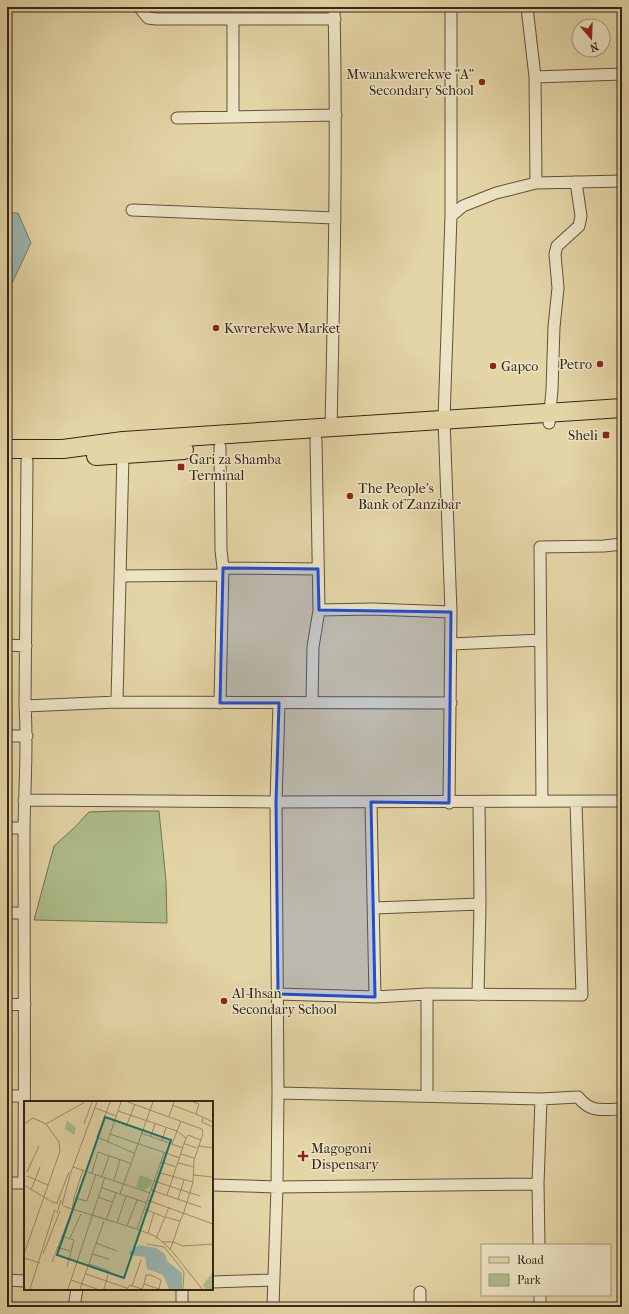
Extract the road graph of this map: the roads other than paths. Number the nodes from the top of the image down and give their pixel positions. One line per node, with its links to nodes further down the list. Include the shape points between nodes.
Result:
1 (139, 7): 5 (street, via 148,18)
2 (334, 7): 6 (street)
3 (451, 7): 16 (street)
4 (527, 7): 8 (street)
5 (233, 19): 6 (street); 10 (street)
6 (335, 19): 9 (street)
7 (622, 74): 8 (street)
8 (534, 77): 14 (street)
9 (336, 115): 10 (street); 17 (street)
10 (233, 117): 11 (street)
11 (177, 118)
12 (622, 180): 13 (street)
13 (576, 182): 14 (street); 19 (street, via 581,216 579,226 557,246 555,254 558,288)
14 (536, 183): 16 (street, via 463,206)
15 (132, 210): 17 (street)
16 (451, 216): 21 (street)
17 (335, 218): 22 (street)
18 (622, 408): 19 (main road)
19 (549, 418): 20 (main road); 21 (main road)
20 (622, 419)
21 (444, 424): 22 (main road); 23 (main road); 34 (street)
22 (331, 428): 25 (main road, via 123,441 63,449)
23 (316, 440): 24 (main road); 30 (street)
24 (220, 447): 26 (main road); 31 (street)
25 (7, 449)
26 (123, 454): 28 (main road); 32 (street)
27 (7, 461): 28 (main road)
28 (27, 461): 38 (street)
29 (622, 544): 35 (street, via 540,547)
30 (318, 569): 31 (street); 33 (street)
31 (223, 572): 32 (street); 41 (street)
32 (120, 576): 39 (street)
33 (319, 610): 34 (street); 40 (street, via 313,647)
34 (451, 612): 36 (street)
35 (541, 640): 36 (street); 48 (street)
36 (451, 644): 43 (street)
37 (7, 645): 38 (street)
38 (26, 646): 44 (street)
39 (117, 702): 41 (street); 44 (street)
40 (312, 702): 42 (street); 43 (street)
41 (220, 703): 42 (street)
42 (279, 703): 50 (street)
43 (451, 703): 54 (street)
44 (25, 706): 46 (street)
45 (7, 736): 46 (street)
46 (27, 736): 47 (street)
47 (24, 800): 50 (street); 56 (street)
48 (542, 801): 52 (street); 53 (street)
49 (622, 801): 53 (street)
50 (276, 802): 51 (street); 61 (street)
51 (371, 802): 54 (street); 58 (street)
52 (479, 802): 54 (street); 57 (street)
53 (576, 802): 63 (street, via 582,995)
54 (449, 803)
55 (7, 828): 56 (street)
56 (24, 828): 60 (street)
57 (480, 904): 58 (street); 63 (street)
58 (374, 908): 64 (street)
59 (7, 913): 60 (street)
60 (24, 913): 65 (street)
61 (278, 994): 64 (street); 67 (street)
62 (428, 994): 63 (street); 64 (street); 70 (street)
63 (478, 995)
64 (375, 997)
65 (25, 1004): 66 (street); 69 (street)
66 (7, 1005)
67 (278, 1093): 70 (street); 77 (street)
68 (7, 1096): 69 (street)
69 (24, 1096): 74 (street)
70 (427, 1096): 71 (street)
71 (541, 1099): 72 (street, via 578,1097 586,1106 593,1109); 75 (street)
72 (622, 1109)
73 (7, 1183): 74 (street)
74 (24, 1183)
75 (538, 1184): 77 (street); 78 (street)
76 (213, 1185): 77 (street)
77 (277, 1188): 80 (street)
78 (539, 1244)
79 (7, 1280): 81 (street)
80 (273, 1280): 82 (street); 89 (street)
81 (24, 1281)
82 (213, 1282)
83 (77, 1290): 87 (street)
84 (182, 1290): 88 (street)
85 (420, 1292): 90 (street)
86 (540, 1296): 91 (street)
87 (74, 1307)
88 (182, 1307)
89 (273, 1307)
90 (420, 1307)
91 (540, 1307)

